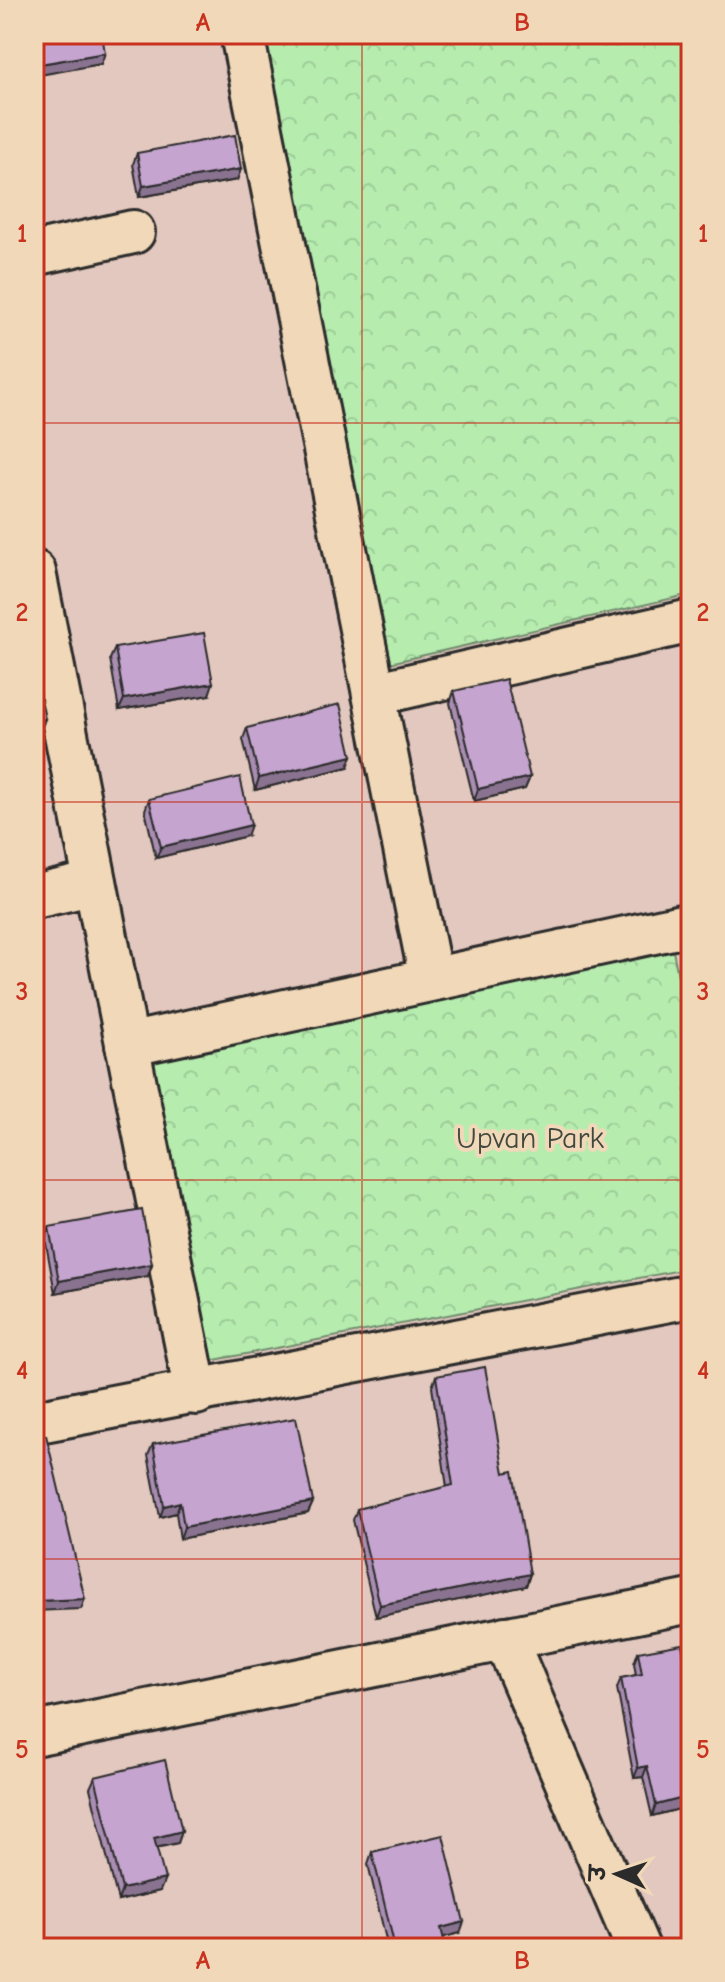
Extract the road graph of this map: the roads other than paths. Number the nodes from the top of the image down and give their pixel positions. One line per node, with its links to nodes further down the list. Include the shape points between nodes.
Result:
1 (242, 34): 6 (street)
2 (133, 232): 3 (street)
3 (34, 254)
4 (35, 583): 7 (street)
5 (691, 621): 6 (street)
6 (374, 694): 10 (street)
7 (95, 883): 8 (street); 11 (street)
8 (34, 897)
9 (689, 936): 10 (street)
10 (431, 979): 11 (street)
11 (127, 1045): 13 (street)
12 (691, 1296): 13 (street)
13 (196, 1393): 14 (street)
14 (34, 1422)
15 (691, 1601): 16 (street)
16 (505, 1638): 17 (street); 18 (street)
17 (34, 1734)
18 (638, 1948)

